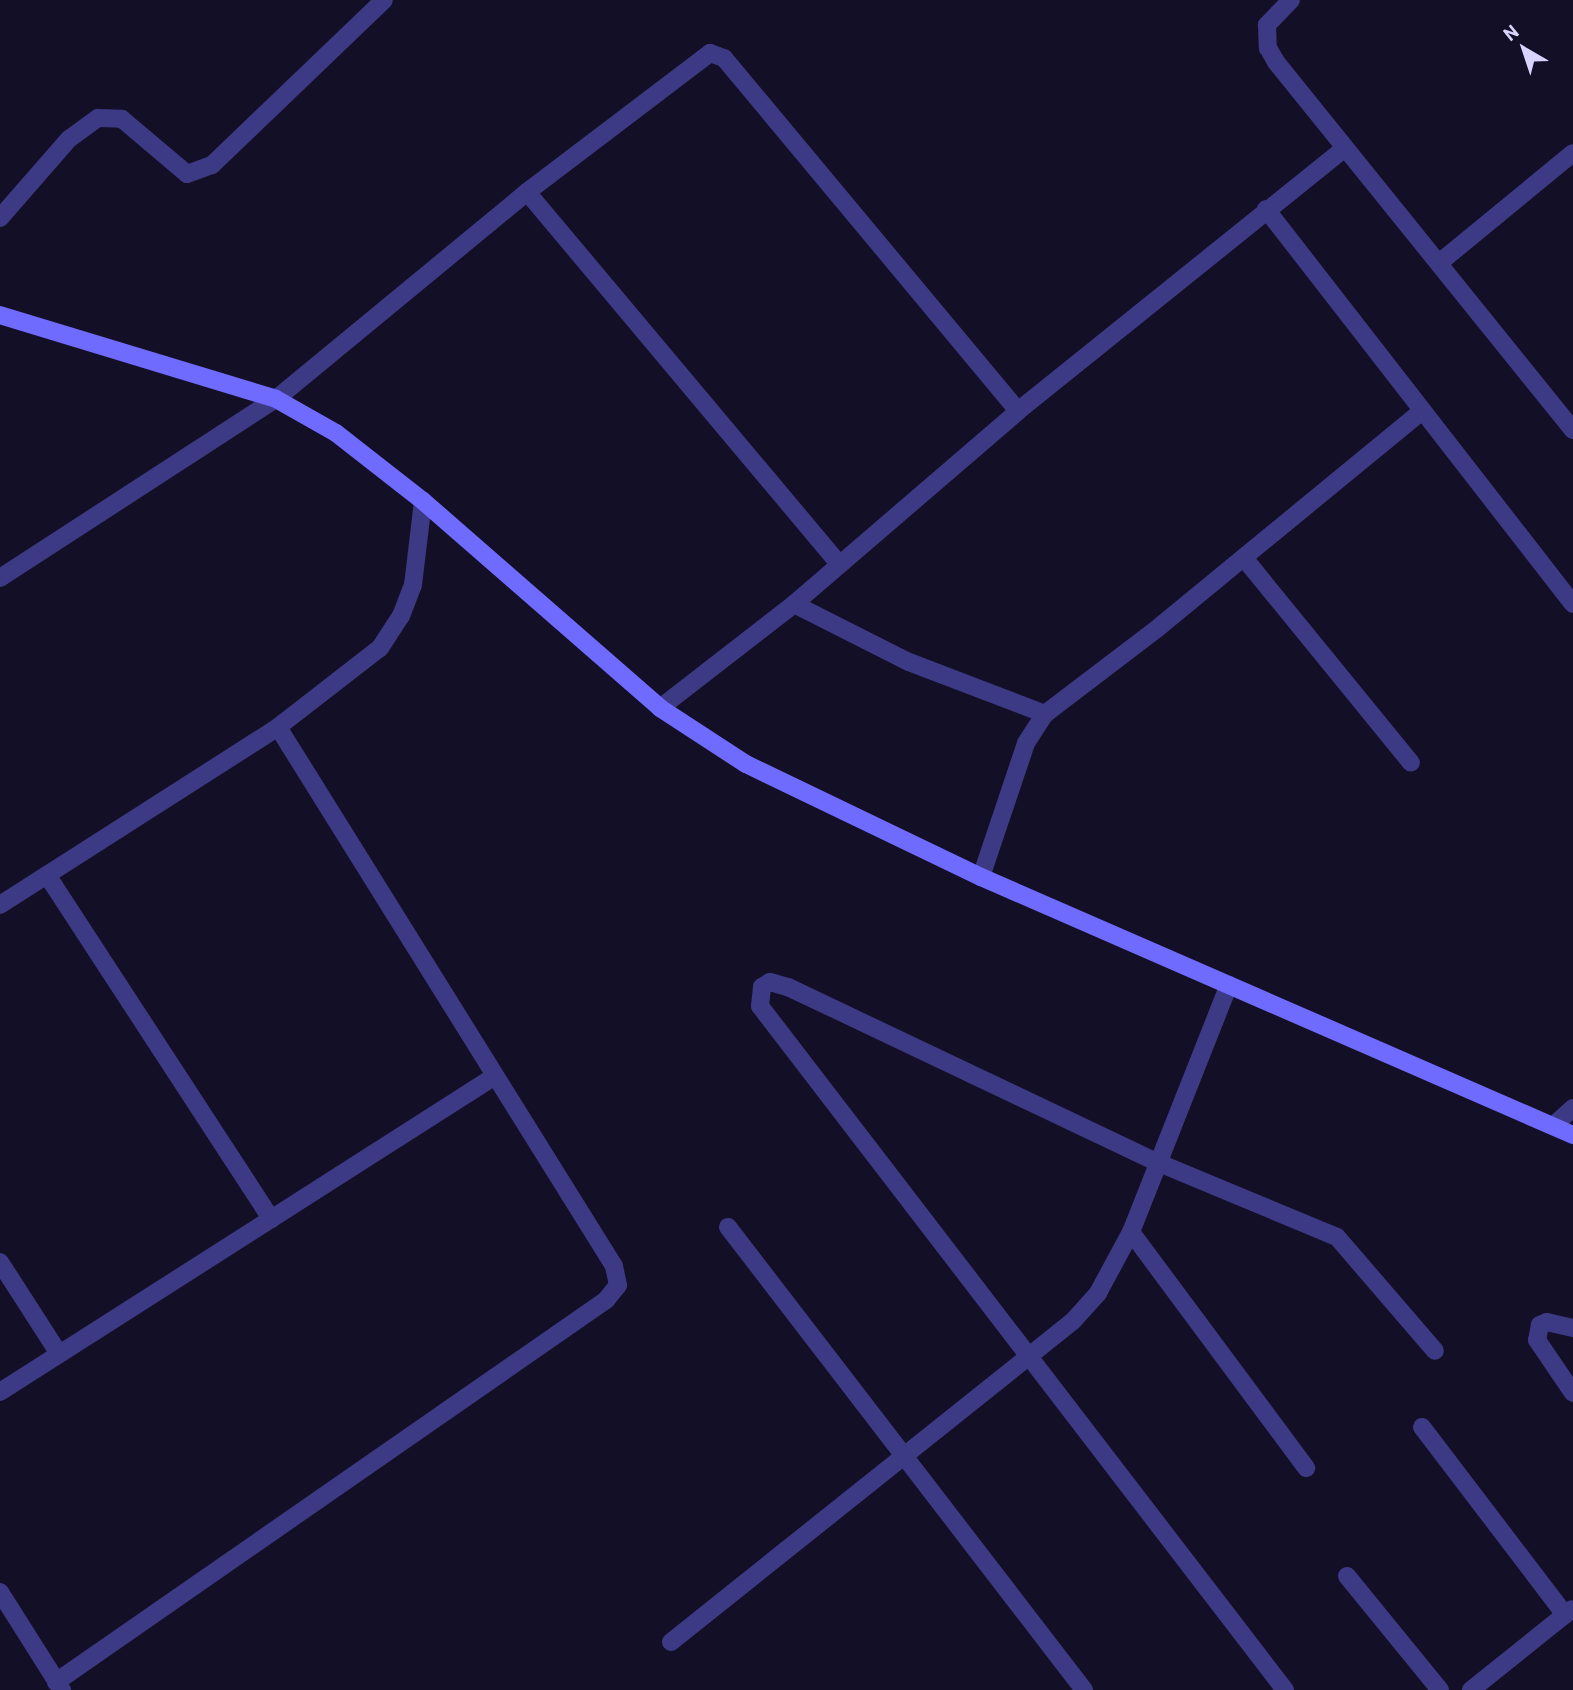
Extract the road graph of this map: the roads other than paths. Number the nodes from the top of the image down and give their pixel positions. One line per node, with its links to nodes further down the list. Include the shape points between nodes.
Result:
1 (384, 0): 7 (street, via 212,165 187,174 122,119 98,118 69,139)
2 (1291, 0): 3 (street, via 1271,16 1268,48)
3 (1344, 149): 6 (street); 8 (street)
4 (1573, 153): 8 (street)
5 (527, 192): 10 (street); 11 (street, via 691,63 715,53); 16 (street)
6 (1266, 209): 11 (street); 12 (street)
7 (0, 218)
8 (1439, 263): 13 (street)
9 (0, 315): 10 (street)
10 (276, 400): 14 (street, via 336,433); 17 (street)
11 (1018, 411): 16 (street)
12 (1422, 411): 15 (street); 19 (street)
13 (1573, 430)
14 (423, 501): 20 (street); 22 (street, via 413,585 401,616 380,648)
15 (1244, 558): 21 (street); 23 (street)
16 (838, 563): 18 (street)
17 (0, 578)
18 (794, 604): 20 (street); 21 (street, via 909,662)
19 (1573, 604)
20 (660, 708): 25 (street, via 746,764)
21 (1045, 713): 25 (street, via 1026,743)
22 (278, 727): 24 (street); 28 (street)
23 (1410, 764)
24 (47, 874): 26 (street); 33 (street)
25 (981, 877): 27 (street)
26 (0, 905)
27 (1229, 985): 30 (street); 32 (street)
28 (495, 1076): 33 (street); 50 (street, via 614,1266 618,1278 615,1291)
29 (1573, 1108): 30 (street)
30 (1553, 1126): 31 (street)
31 (1573, 1135)
32 (1159, 1163): 35 (street); 38 (street, via 1337,1237); 40 (street, via 788,987 770,982 762,987 760,1006)
33 (271, 1219): 39 (street)
34 (728, 1227): 44 (street)
35 (1131, 1232): 40 (street, via 1098,1293); 45 (street)
36 (0, 1262): 39 (street)
37 (1573, 1328): 42 (street, via 1547,1322 1540,1325 1536,1340)
38 (1436, 1351)
39 (59, 1354): 41 (street)
40 (1027, 1359): 44 (street); 52 (street)
41 (0, 1392)
42 (1573, 1392)
43 (1422, 1427): 48 (street)
44 (906, 1455): 49 (street); 51 (street)
45 (1307, 1468)
46 (1347, 1576): 53 (street)
47 (0, 1592): 50 (street)
48 (1569, 1611): 54 (street)
49 (671, 1642)
50 (59, 1686)
51 (1084, 1690)
52 (1285, 1690)
53 (1440, 1690)
54 (1471, 1690)

